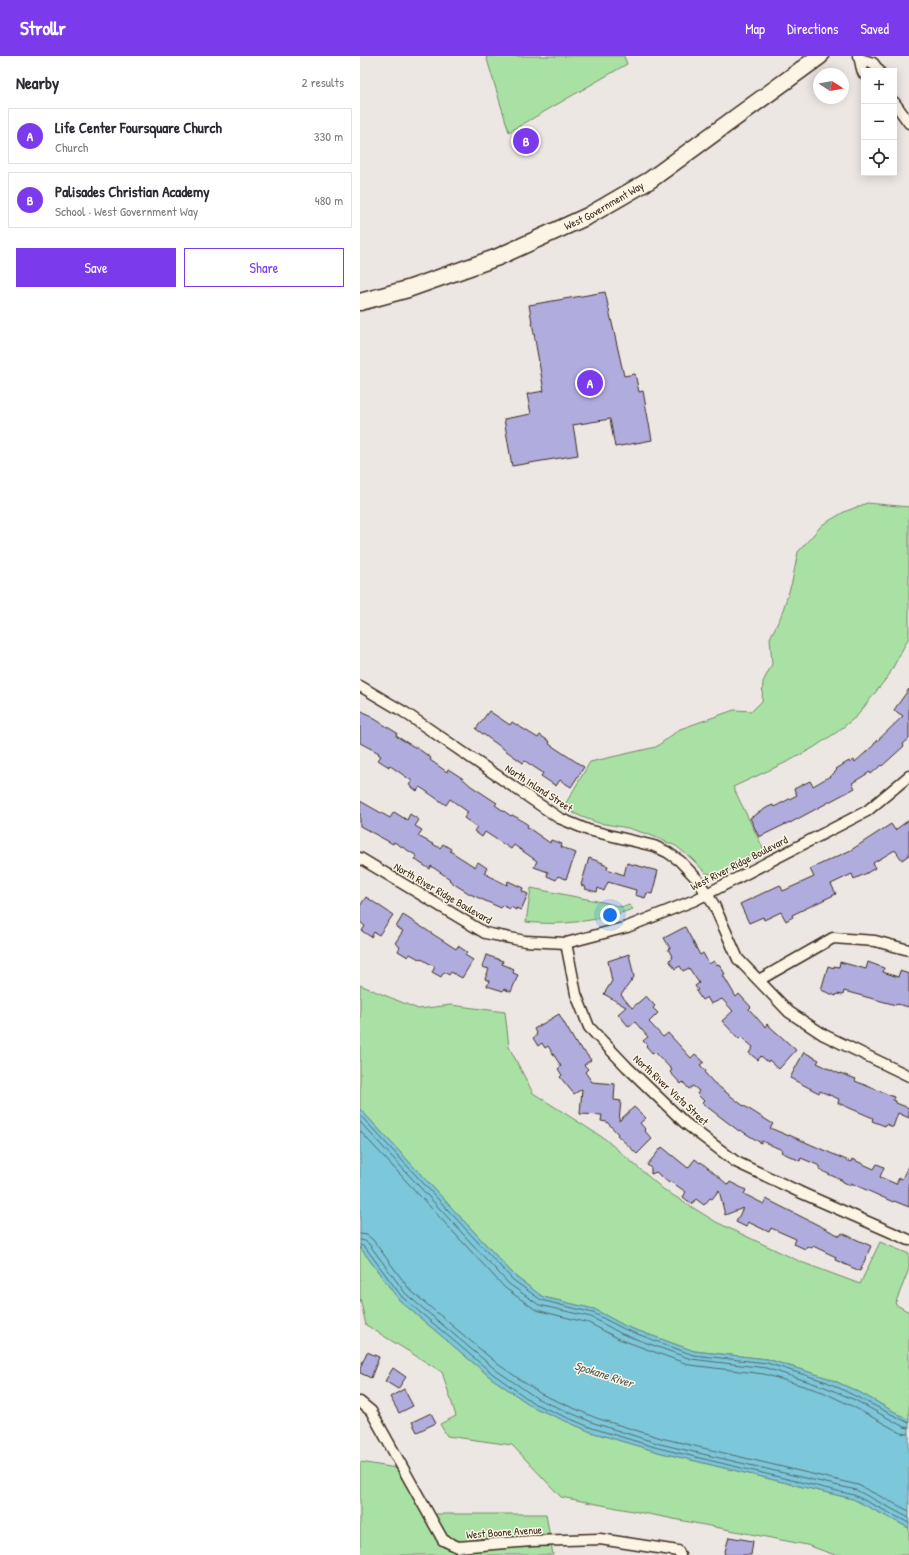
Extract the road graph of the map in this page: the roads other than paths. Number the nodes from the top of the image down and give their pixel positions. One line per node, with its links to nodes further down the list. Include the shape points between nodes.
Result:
1 (820, 56): 7 (main road, West Government Way, via 650,180 588,216 498,257 408,290)
2 (859, 57): 3 (street, via 873,63); 4 (street)
3 (877, 68)
4 (861, 70)
5 (896, 104): 6 (street)
6 (907, 116)
7 (360, 302)
8 (360, 686): 11 (street, North Inland Street, via 404,712 559,818 588,830 641,842 667,852 691,872)
9 (909, 776): 11 (street, West River Ridge Boulevard, via 867,811)
10 (360, 858): 12 (street, North River Ridge Boulevard, via 485,933 525,941)
11 (707, 894): 12 (street, West River Ridge Boulevard, via 627,926); 14 (street, North Inland Street, via 738,959)
12 (566, 942): 16 (street, North River Vista Street, via 576,994 589,1027 685,1123 736,1162)
13 (909, 950): 14 (street, via 876,941 833,938)
14 (758, 980): 15 (street, North Inland Street, via 789,1012 824,1035)
15 (909, 1076)
16 (909, 1240)
17 (360, 1402): 18 (street, West Boone Avenue, via 370,1411 443,1540 458,1547 600,1538 678,1552)
18 (680, 1555)

